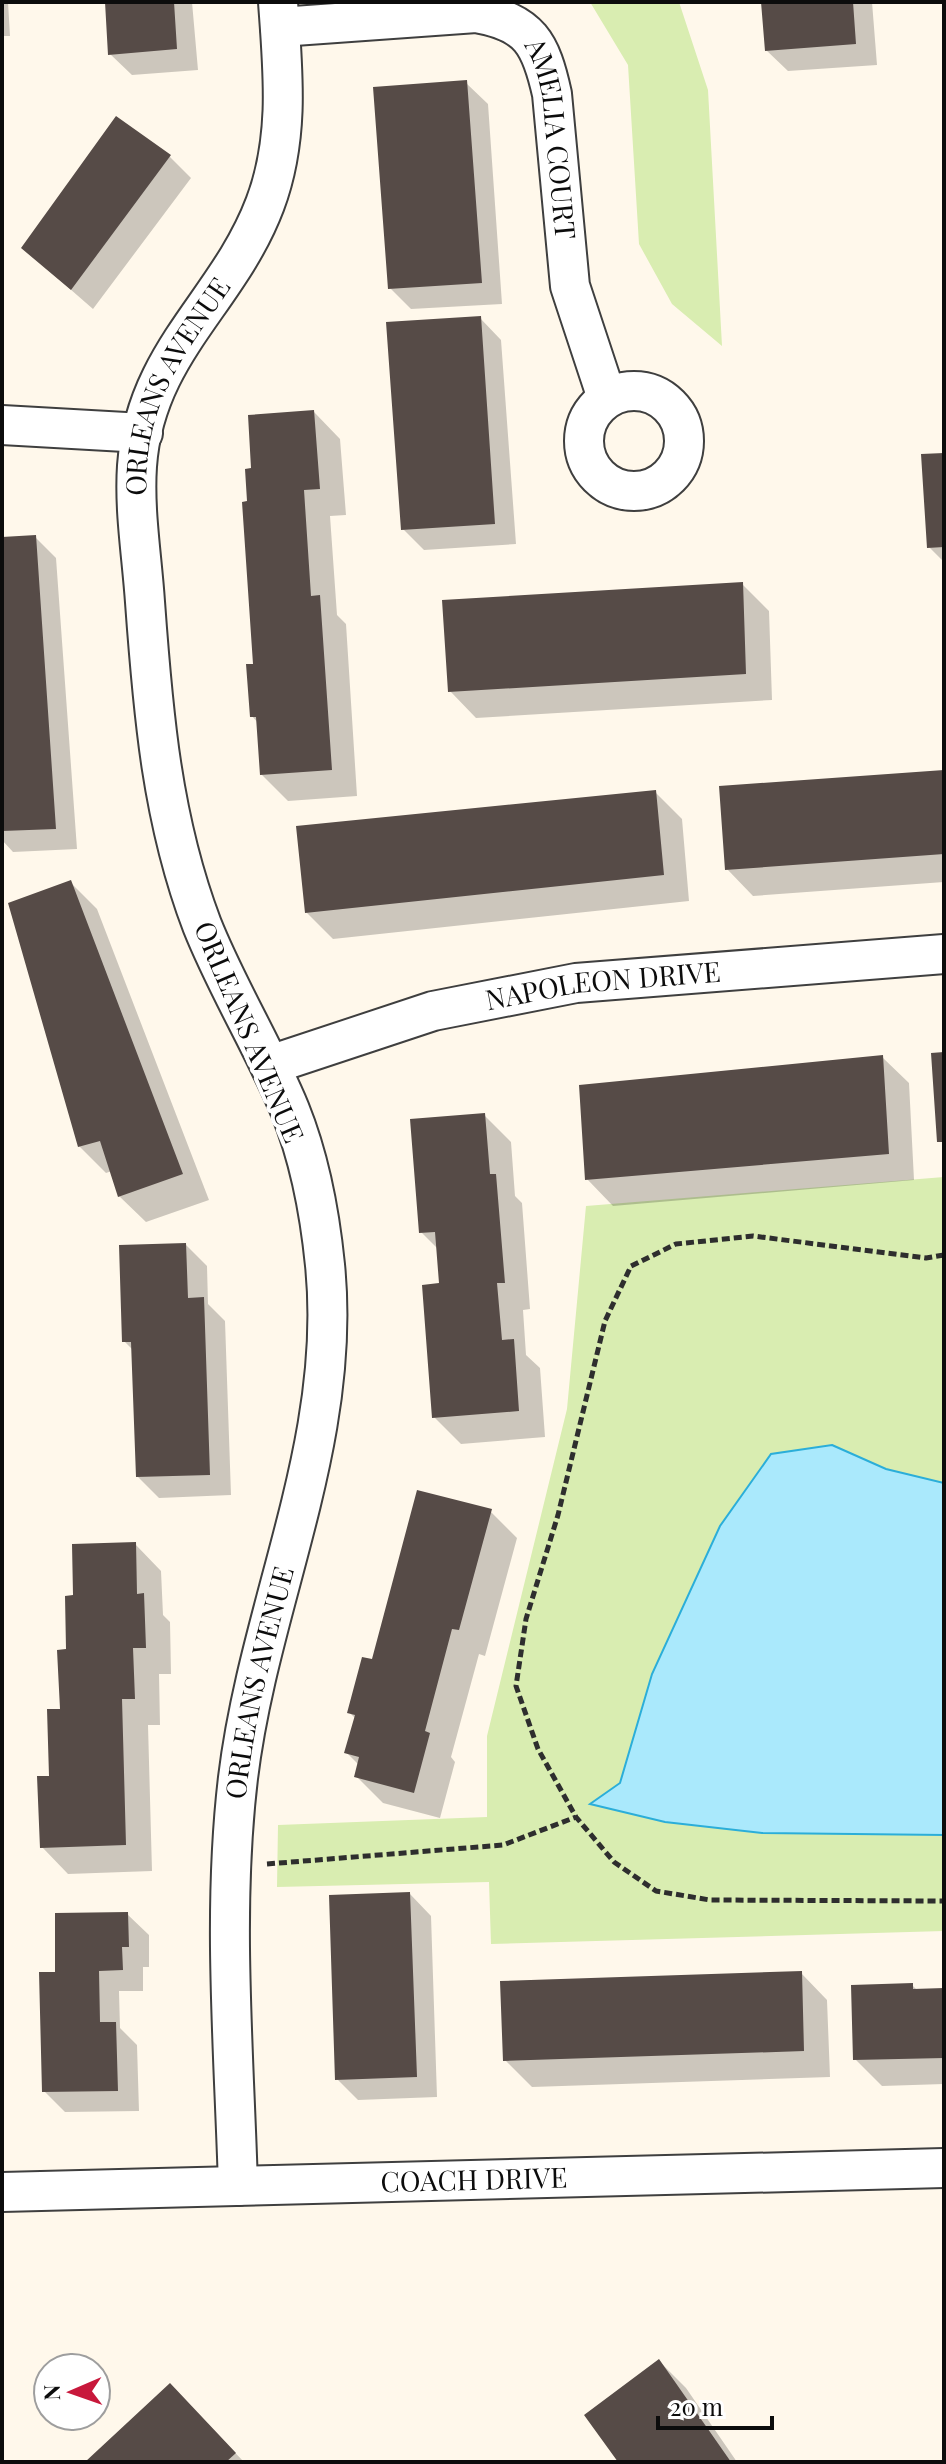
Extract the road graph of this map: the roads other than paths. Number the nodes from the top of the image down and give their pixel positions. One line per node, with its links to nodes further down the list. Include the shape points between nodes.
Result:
1 (279, 15): 2 (street, AMELIA COURT, via 476,13 519,26 535,41 552,94 570,286); 4 (street, ORLEANS AVENUE, via 285,101 281,153 264,208 167,361 146,411)
2 (607, 398)
3 (2, 425): 4 (street)
4 (143, 433): 6 (street, ORLEANS AVENUE, via 138,504 154,726 167,809 204,929)
5 (944, 954): 6 (street, NAPOLEON DRIVE, via 576,983 433,1011)
6 (270, 1065): 8 (street, ORLEANS AVENUE, via 293,1117 313,1195 329,1338 318,1439 254,1688 241,1760 231,1867)
7 (944, 2168): 8 (street, COACH DRIVE)
8 (238, 2186): 9 (street, COACH DRIVE)
9 (2, 2192)

